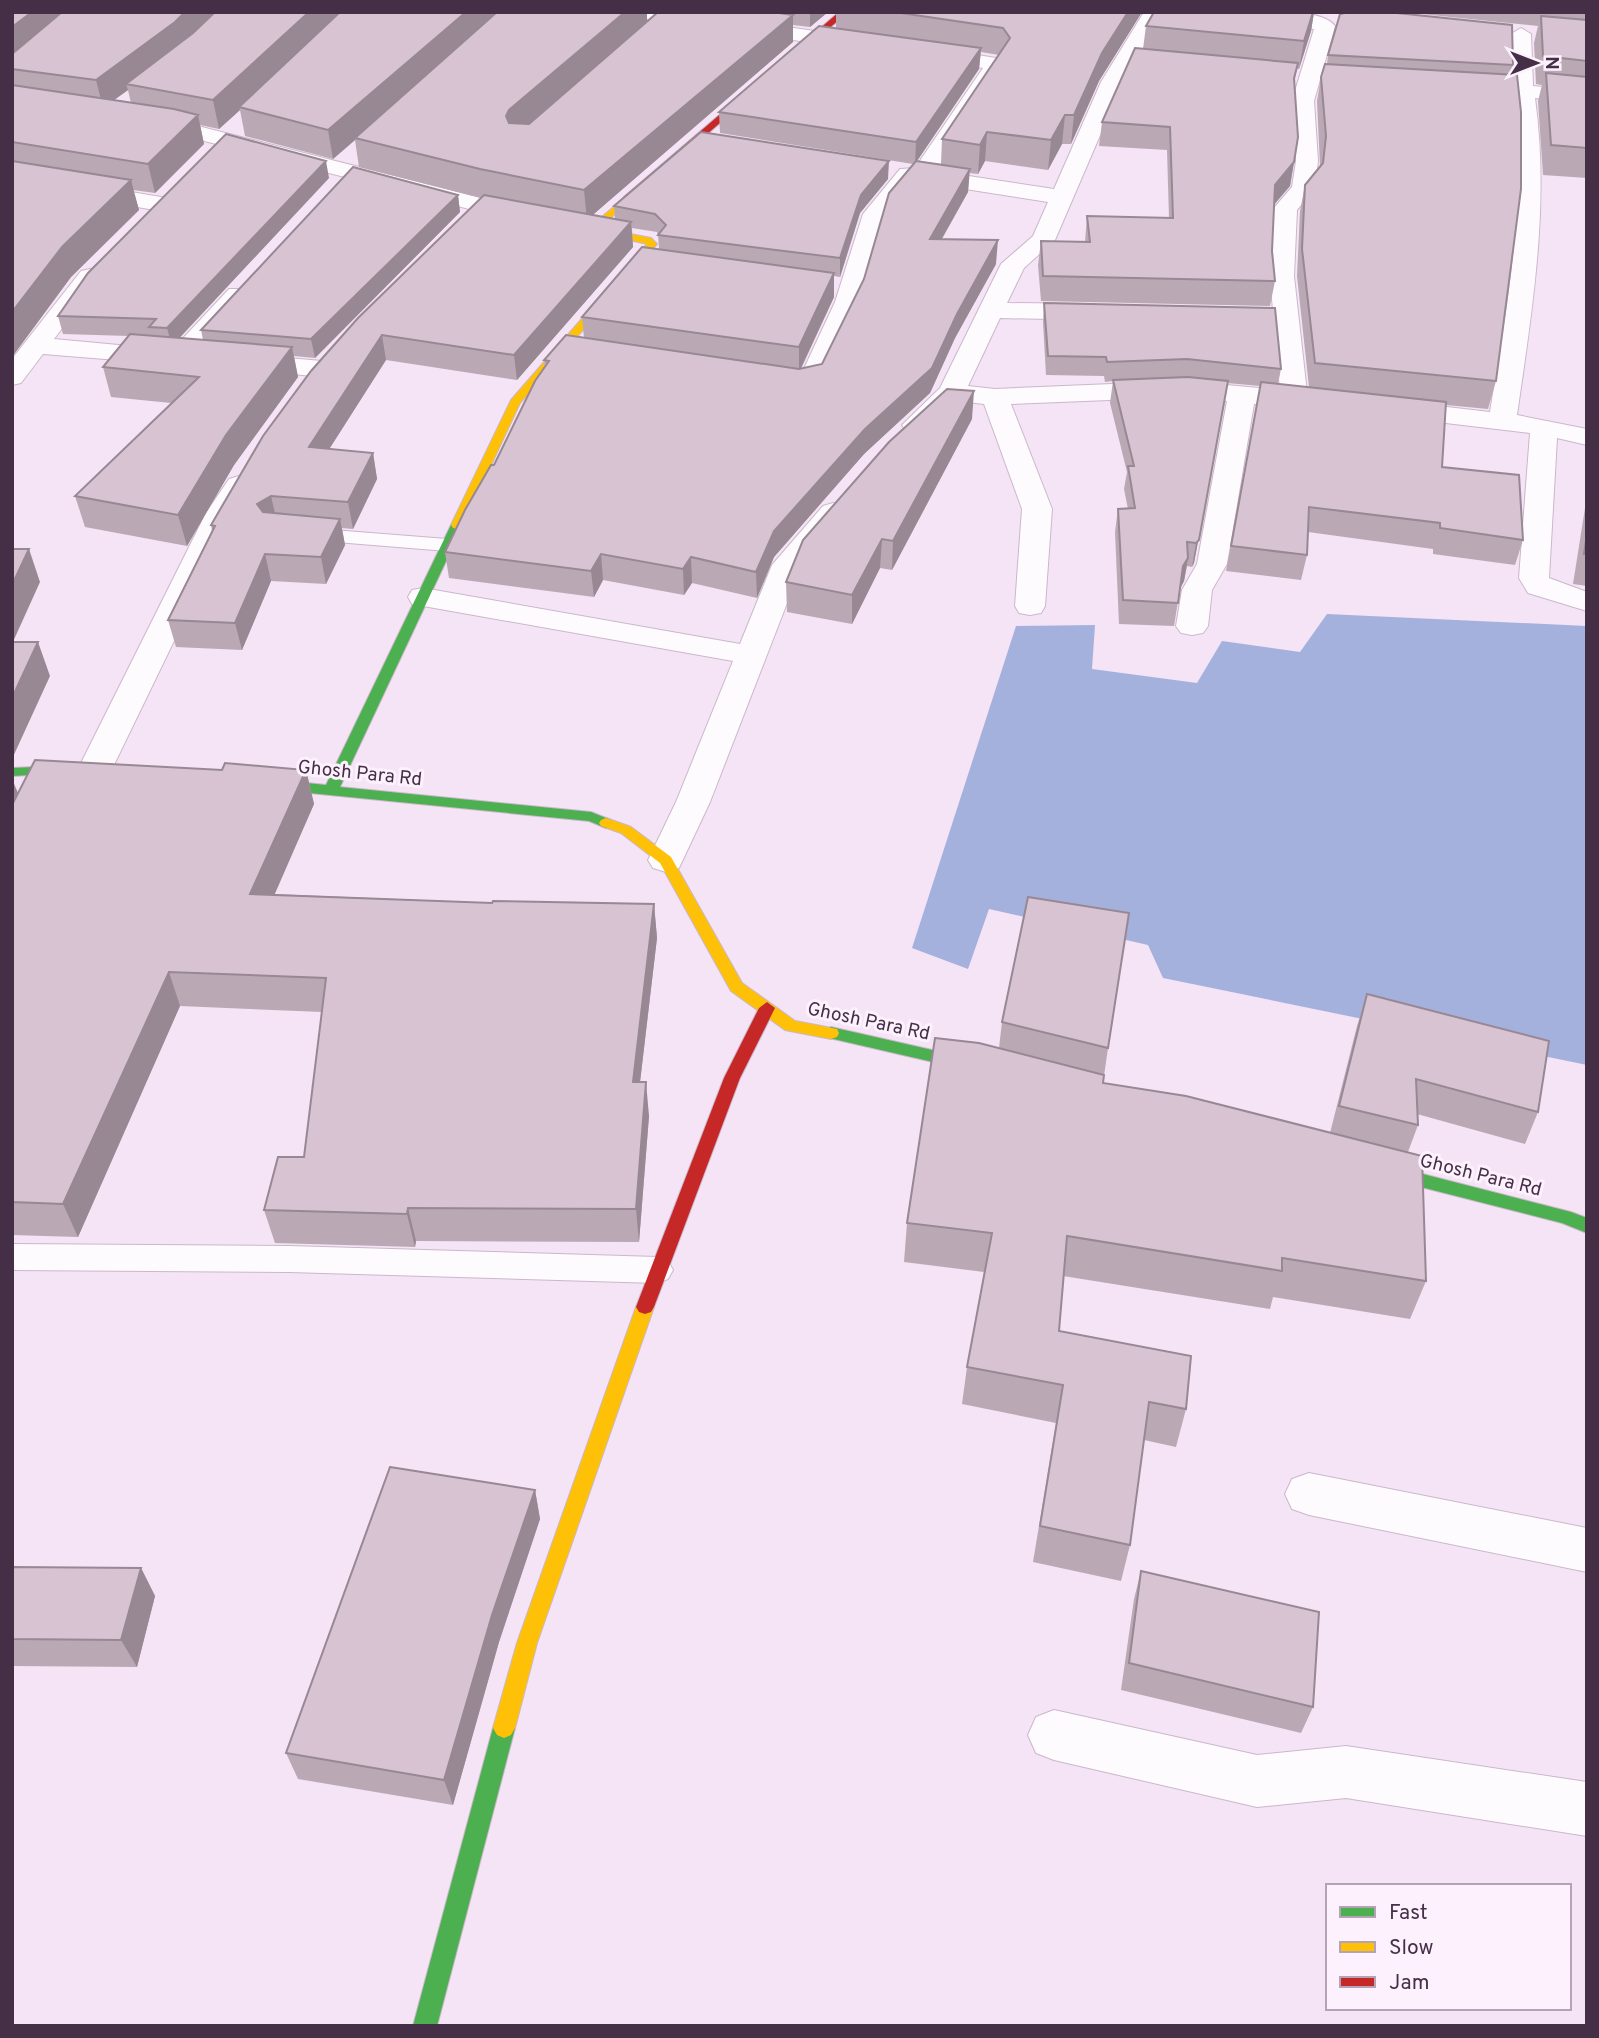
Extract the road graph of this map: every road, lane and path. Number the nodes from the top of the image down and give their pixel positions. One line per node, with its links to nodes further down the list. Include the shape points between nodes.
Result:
1 (844, 12): 8 (street)
2 (1154, 12): 27 (street, via 1138,62 1085,143)
3 (1227, 12): 12 (street, via 1334,21)
4 (647, 22): 8 (street, via 670,16)
5 (1499, 32): 6 (street)
6 (1521, 34): 7 (street); 15 (street)
7 (1547, 36)
8 (815, 37): 9 (street); 19 (street)
9 (882, 46)
10 (909, 50): 24 (street, via 996,64)
11 (1283, 76): 12 (street)
12 (1310, 79): 13 (street); 42 (street, via 1303,101 1307,161 1303,188 1285,209)
13 (1336, 81)
14 (1443, 87): 15 (street)
15 (1523, 91): 16 (street); 56 (street, via 1529,123 1527,248)
16 (1587, 97)
17 (133, 122): 20 (street, via 182,129)
18 (241, 123): 20 (street)
19 (696, 139): 21 (street); 32 (street)
20 (222, 142): 22 (street); 29 (street, via 344,173 472,217)
21 (723, 143)
22 (204, 159)
23 (881, 170): 24 (street)
24 (914, 175): 27 (street); 38 (street, via 875,214)
25 (12, 179): 28 (street)
26 (178, 186): 28 (street)
27 (1063, 197): 39 (street, via 1043,240 1013,264)
28 (161, 204): 30 (street)
29 (542, 220)
30 (144, 222)
31 (567, 225): 32 (street)
32 (591, 230): 34 (street, via 652,241)
33 (108, 257): 43 (street, via 82,284)
34 (637, 261): 35 (street); 44 (street)
35 (664, 264)
36 (256, 276): 46 (street)
37 (825, 286): 38 (street)
38 (852, 289): 48 (street, via 812,381 799,384)
39 (990, 310): 40 (street); 49 (street)
40 (1124, 313)
41 (1258, 317): 42 (street)
42 (1285, 317): 53 (street)
43 (39, 346): 46 (street); 47 (street)
44 (561, 349): 45 (street); 63 (street, via 516,402)
45 (587, 353)
46 (201, 359): 52 (street, via 331,359)
47 (12, 377)
48 (759, 378)
49 (952, 392): 51 (street); 59 (street)
50 (1242, 394): 51 (street, via 1184,389); 53 (street); 67 (street, via 1212,564 1197,590)
51 (995, 397): 66 (street, via 1037,509)
52 (298, 398)
53 (1294, 399): 54 (street)
54 (1335, 403)
55 (1363, 406): 56 (street)
56 (1502, 421): 57 (street)
57 (1544, 426): 58 (street); 65 (street, via 1534,578 1539,587)
58 (1587, 437)
59 (895, 445)
60 (255, 460): 70 (street, via 221,513)
61 (849, 493): 68 (street, via 787,565)
62 (290, 532): 63 (lane)
63 (447, 545): 64 (street)
64 (423, 597): 68 (street); 73 (street)
65 (1587, 602)
66 (1030, 606)
67 (1192, 626)
68 (751, 655): 75 (street)
69 (44, 770): 70 (street); 71 (street); 74 (lane)
70 (102, 770)
71 (12, 772)
72 (239, 781): 73 (street, Ghosh Para Rd)
73 (331, 790): 75 (street, Ghosh Para Rd, via 591,817 626,830)
74 (32, 793)
75 (666, 860): 76 (street, Ghosh Para Rd, via 736,987)
76 (766, 1009): 77 (street, Ghosh Para Rd, via 791,1026 858,1037); 81 (street, via 732,1077)
77 (996, 1071)
78 (1353, 1163): 79 (street, Ghosh Para Rd)
79 (1587, 1226)
80 (12, 1257): 81 (lane, via 289,1259)
81 (657, 1270): 86 (street, via 527,1643)
82 (1309, 1494): 83 (street)
83 (1587, 1550)
84 (1054, 1735): 85 (street, via 1257,1781 1346,1772)
85 (1587, 1809)
86 (425, 2026)

